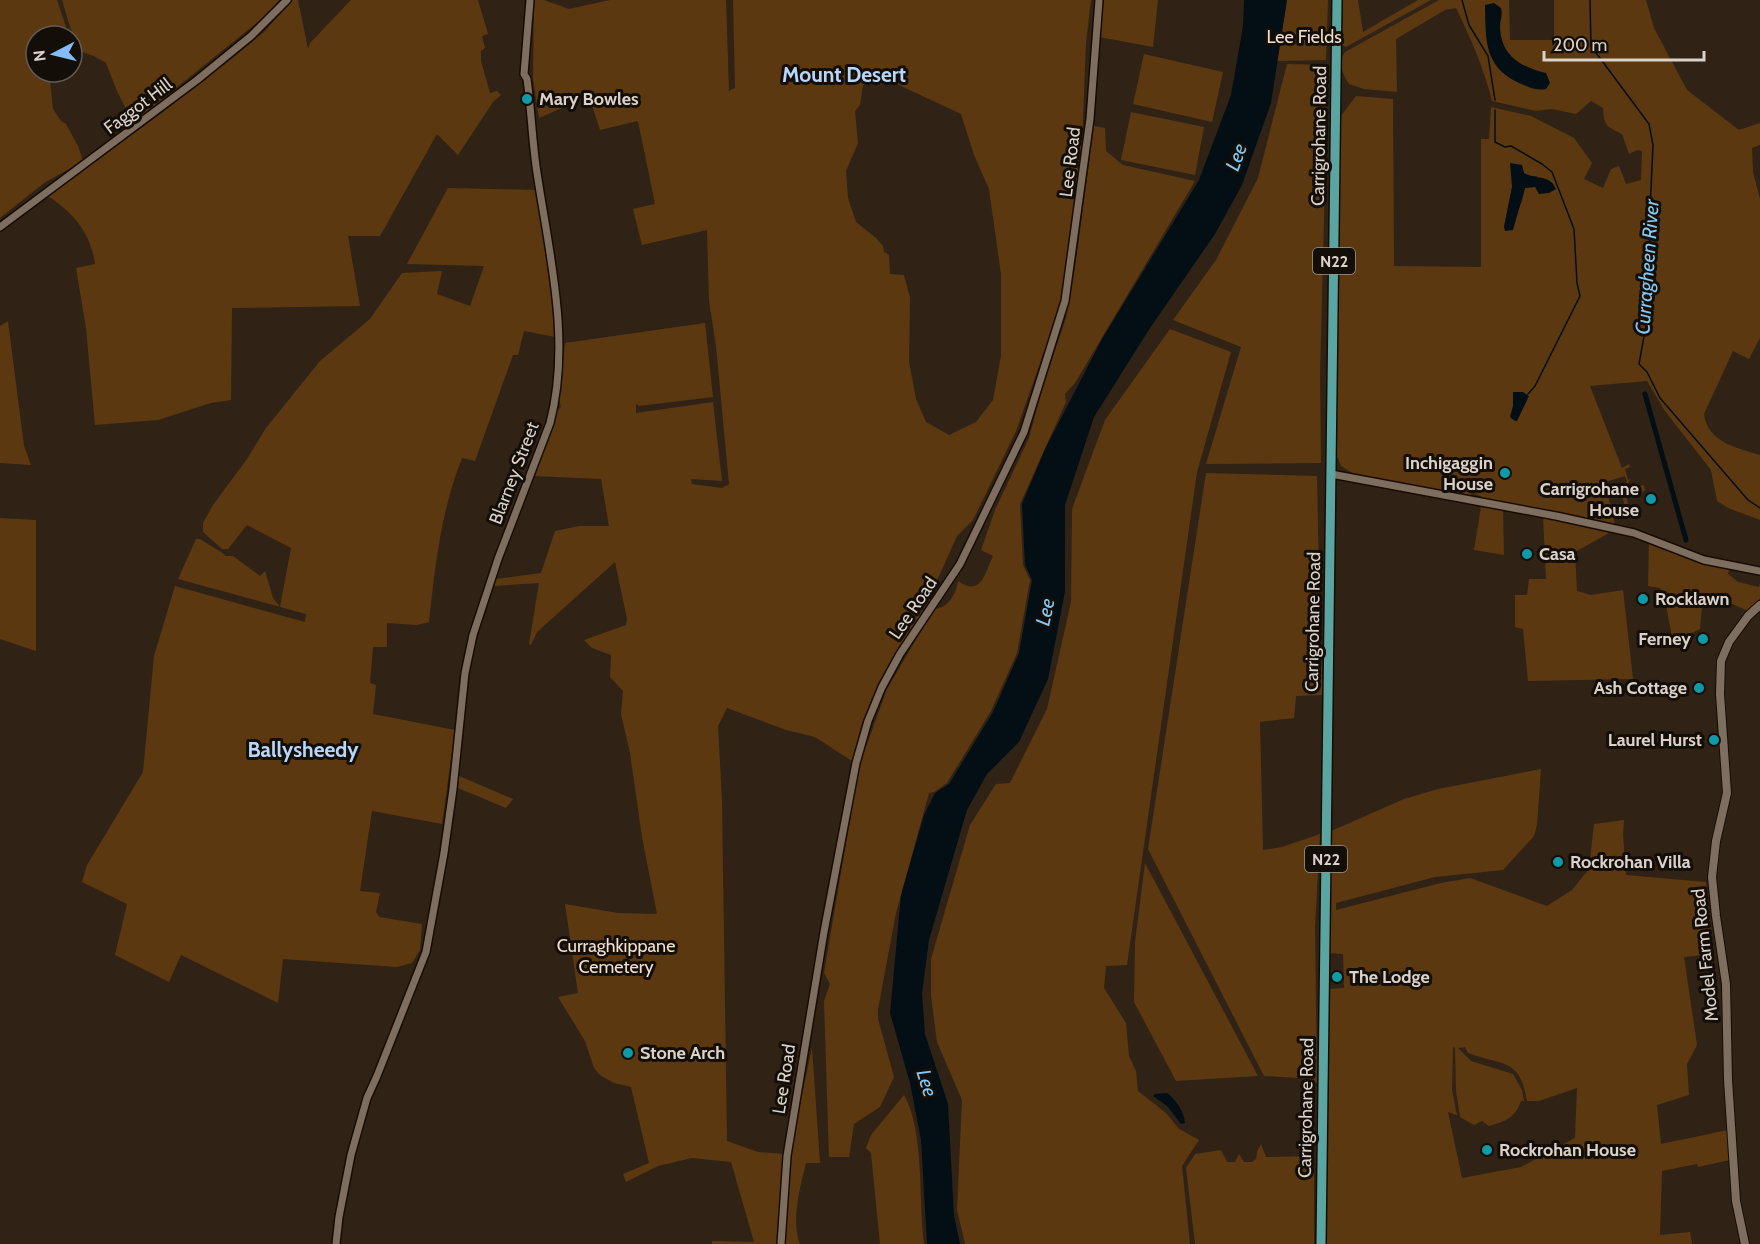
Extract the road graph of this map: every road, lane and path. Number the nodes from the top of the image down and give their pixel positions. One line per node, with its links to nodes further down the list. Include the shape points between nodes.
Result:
1 (287, 0): 5 (street, Faggot Hill, via 197,80)
2 (530, 0): 9 (street, Blarney Street, via 524,74 528,79 559,329 555,401 473,635 445,848 426,952 367,1098 351,1155)
3 (1098, 0): 10 (street, Lee Road, via 1090,119 1065,301 1024,432 960,564 882,687 856,763 788,1154)
4 (1337, 0): 6 (highway, Carrigrohane Road / N22)
5 (0, 227)
6 (1332, 474): 7 (street, via 1634,533 1704,560); 11 (highway, Carrigrohane Road / N22)
7 (1760, 571)
8 (1760, 605): 12 (main road, Model Farm Road, via 1729,642 1721,661 1727,793 1712,877 1726,984 1736,1197)
9 (336, 1244)
10 (781, 1244)
11 (1321, 1244)
12 (1745, 1244)

